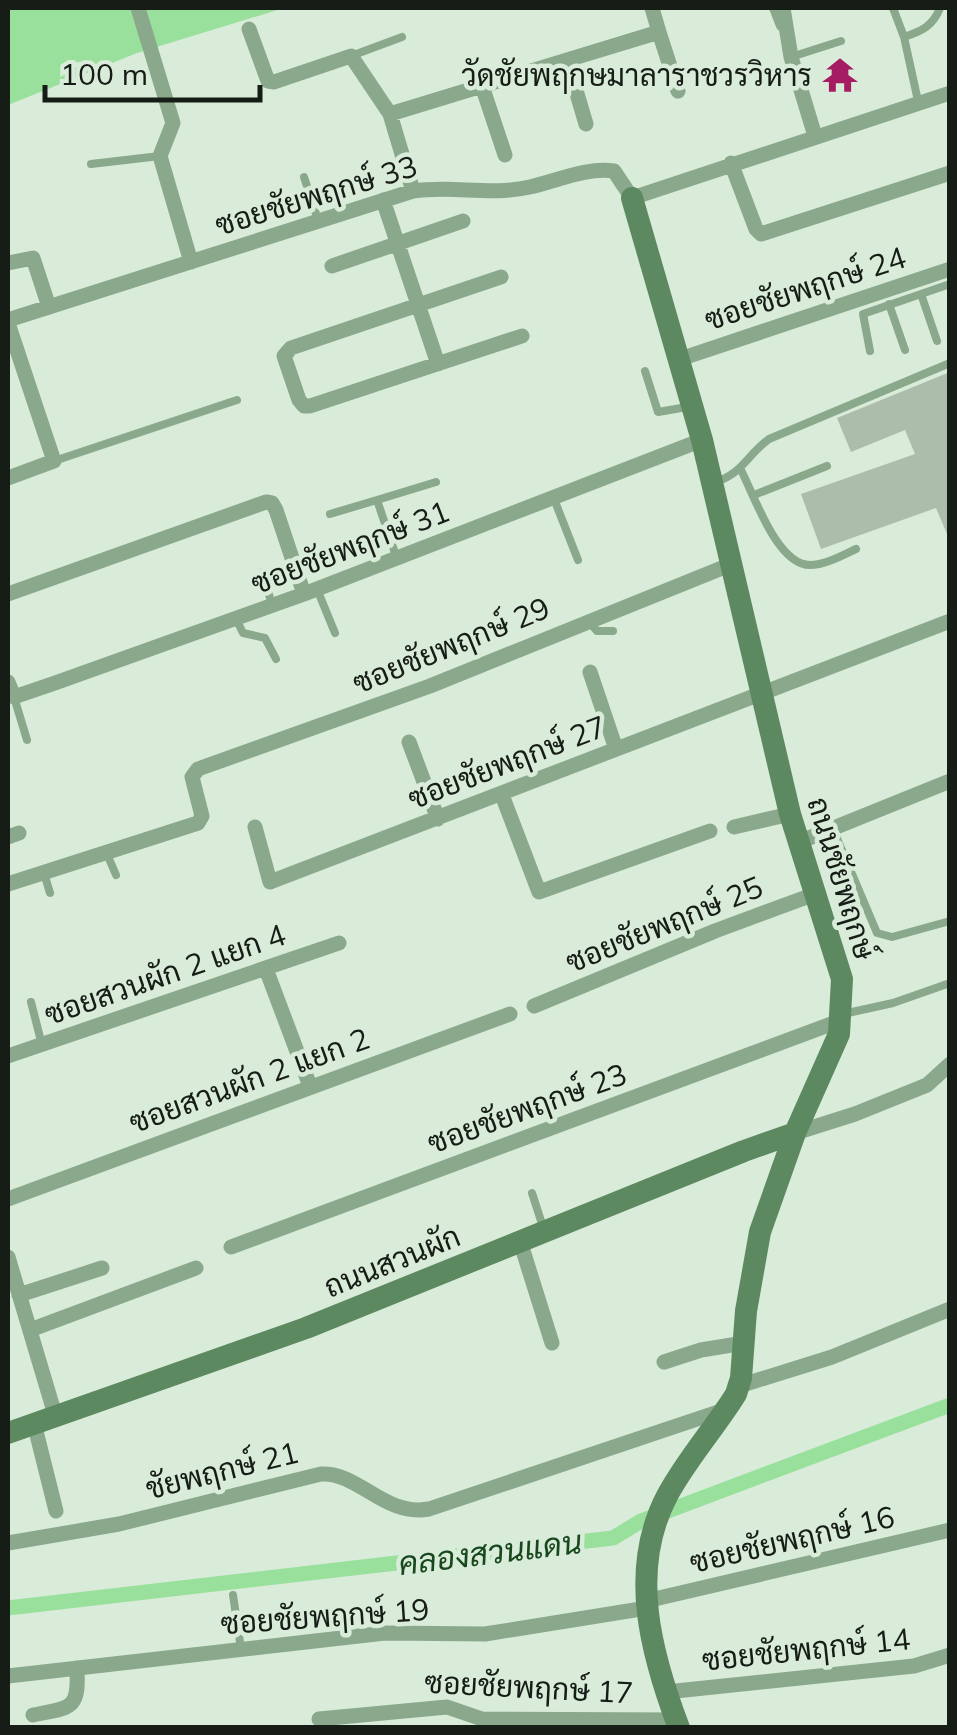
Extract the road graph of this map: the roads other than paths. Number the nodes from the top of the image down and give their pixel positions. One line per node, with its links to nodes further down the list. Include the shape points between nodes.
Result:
1 (138, 8): 24 (street, via 174,122)
2 (652, 8): 8 (street)
3 (773, 8): 10 (lane)
4 (783, 8): 10 (street)
5 (893, 8): 11 (lane)
6 (940, 8): 11 (lane, via 933,23)
7 (249, 29): 13 (street, via 268,81)
8 (658, 32): 15 (street); 17 (street)
9 (402, 37): 13 (lane)
10 (789, 38): 14 (street)
11 (904, 38): 19 (lane)
12 (841, 41): 14 (lane)
13 (351, 56): 20 (street)
14 (791, 58): 22 (street)
15 (568, 60): 16 (street); 21 (street)
16 (482, 86): 20 (street); 23 (street)
17 (678, 91)
18 (950, 93): 19 (street)
19 (919, 104): 22 (street)
20 (390, 114): 29 (street)
21 (586, 124)
22 (815, 136): 25 (street)
23 (504, 155)
24 (160, 156): 26 (lane); 35 (street)
25 (731, 163): 27 (street, via 761,234); 30 (street)
26 (92, 164)
27 (950, 173)
28 (304, 177): 32 (lane)
29 (413, 190): 30 (street, ซอยชัยพฤกษ์ 33, via 442,186 490,193 600,169 614,171); 31 (street, ซอยชัยพฤกษ์ 33)
30 (632, 198): 50 (street, ถนนชัยพฤกษ์)
31 (382, 200): 32 (street, ซอยชัยพฤกษ์ 33); 34 (street)
32 (318, 220): 35 (street, ซอยชัยพฤกษ์ 33)
33 (463, 221): 34 (street)
34 (397, 244): 37 (street); 42 (street)
35 (191, 262): 44 (street, ซอยชัยพฤกษ์ 33)
36 (8, 263): 44 (street, via 33,258)
37 (332, 266)
38 (950, 269): 50 (street, ซอยชัยพฤกษ์ 24)
39 (501, 278): 42 (street)
40 (950, 284): 41 (lane)
41 (921, 294): 43 (lane); 47 (lane)
42 (418, 304): 52 (street); 52 (street, via 284,356 304,406)
43 (889, 304): 48 (lane, via 862,318); 49 (lane)
44 (49, 307): 45 (street, ซอยชัยพฤกษ์ 33)
45 (8, 322): 57 (street)
46 (522, 336): 52 (street)
47 (936, 341)
48 (870, 350)
49 (905, 350)
50 (678, 360): 55 (street, ถนนชัยพฤกษ์)
51 (950, 363): 59 (lane, via 769,438)
52 (438, 364)
53 (645, 371): 55 (lane, via 658,412)
54 (237, 400): 57 (lane)
55 (691, 406): 56 (street, ถนนชัยพฤกษ์)
56 (702, 440): 62 (street, ถนนชัยพฤกษ์); 64 (street, ซอยชัยพฤกษ์ 31)
57 (54, 461): 60 (street)
58 (827, 466): 63 (lane)
59 (742, 470): 62 (lane); 63 (lane)
60 (8, 478)
61 (436, 482): 65 (lane)
62 (712, 483): 70 (street, ถนนชัยพฤกษ์)
63 (754, 495): 67 (lane, via 780,547 802,564)
64 (554, 499): 68 (street, ซอยชัยพฤกษ์ 31); 69 (lane)
65 (377, 500): 66 (lane); 68 (lane)
66 (330, 514)
67 (856, 549)
68 (397, 559): 72 (street, ซอยชัยพฤกษ์ 31)
69 (578, 560)
70 (732, 564): 76 (street, ซอยชัยพฤกษ์ 29); 83 (street, ถนนชัยพฤกษ์)
71 (263, 572): 74 (lane)
72 (311, 592): 73 (street, via 276,510 266,502); 74 (street, ซอยชัยพฤกษ์ 31); 79 (lane)
73 (8, 594)
74 (272, 606): 75 (street, ซอยชัยพฤกษ์ 31)
75 (236, 618): 80 (lane, via 244,633 268,641); 82 (street, ซอยชัยพฤกษ์ 31)
76 (588, 620): 78 (lane, via 594,630); 96 (street, ซอยชัยพฤกษ์ 29, via 430,686 198,769 192,777 201,820)
77 (950, 621): 83 (street, ซอยชัยพฤกษ์ 27)
78 (612, 631)
79 (335, 633)
80 (276, 659)
81 (590, 672): 86 (street)
82 (11, 689): 84 (lane)
83 (763, 693): 86 (street, ซอยชัยพฤกษ์ 27); 89 (street, ถนนชัยพฤกษ์)
84 (26, 740)
85 (409, 742): 90 (street)
86 (616, 749): 88 (street, ซอยชัยพฤกษ์ 27)
87 (950, 781): 93 (street)
88 (502, 796): 90 (street, ซอยชัยพฤกษ์ 27); 94 (street, via 539,892)
89 (790, 814): 92 (street); 95 (street, ถนนชัยพฤกษ์)
90 (438, 819): 91 (street, ซอยชัยพฤกษ์ 27, via 270,882)
91 (255, 827)
92 (734, 827)
93 (832, 828): 95 (street); 102 (lane, via 876,933 892,937)
94 (710, 831)
95 (799, 842): 101 (street, ถนนชัยพฤกษ์)
96 (107, 854): 97 (street); 98 (lane)
97 (44, 873): 99 (street); 100 (lane)
98 (116, 875)
99 (8, 884)
100 (50, 893)
101 (815, 894): 107 (street, ซอยชัยพฤกษ์ 25); 109 (street, ถนนชัยพฤกษ์, via 842,979)
102 (950, 921)
103 (339, 943): 104 (street, ซอยสวนผัก 2 แยก 4)
104 (266, 969): 110 (street, ซอยสวนผัก 2 แยก 4); 115 (street)
105 (950, 983): 109 (lane)
106 (31, 1002): 110 (lane)
107 (534, 1006)
108 (510, 1014): 115 (street, ซอยสวนผัก 2 แยก 2)
109 (842, 1017): 116 (street, ถนนชัยพฤกษ์); 121 (street, ซอยชัยพฤกษ์ 23)
110 (42, 1044): 111 (street, ซอยสวนผัก 2 แยก 4)
111 (8, 1056)
112 (950, 1064): 114 (street)
113 (950, 1077): 114 (street)
114 (928, 1085): 116 (street)
115 (310, 1086): 118 (street, ซอยสวนผัก 2 แยก 2)
116 (796, 1133): 119 (street, ถนนสวนผัก); 129 (street, ถนนชัยพฤกษ์, via 760,1232)
117 (532, 1193): 119 (lane)
118 (8, 1199)
119 (544, 1232): 120 (street, ถนนสวนผัก)
120 (520, 1241): 128 (street); 133 (street, ถนนสวนผัก, via 306,1328)
121 (231, 1246)
122 (8, 1257): 125 (street)
123 (102, 1268): 125 (street)
124 (196, 1268): 127 (street)
125 (15, 1294): 127 (street)
126 (950, 1309): 131 (street)
127 (30, 1330): 133 (street)
128 (552, 1343)
129 (744, 1343): 130 (street); 131 (street, ถนนชัยพฤกษ์)
130 (664, 1362)
131 (739, 1386): 132 (street, ถนนชัยพฤกษ์)
132 (727, 1408): 137 (street, ชัยพฤกษ์ 21, via 420,1511 384,1503 321,1474 164,1514); 139 (street, ถนนชัยพฤกษ์, via 667,1497 647,1560)
133 (45, 1420): 134 (street, ถนนสวนผัก); 135 (street)
134 (8, 1433)
135 (56, 1511)
136 (950, 1530): 139 (street, ซอยชัยพฤกษ์ 16)
137 (8, 1543)
138 (233, 1595): 140 (lane)
139 (646, 1604): 140 (street, ซอยชัยพฤกษ์ 19, via 486,1634 385,1633); 144 (street, ถนนชัยพฤกษ์)
140 (240, 1650): 142 (street, ซอยชัยพฤกษ์ 19)
141 (950, 1655): 144 (street, ซอยชัยพฤกษ์ 14, via 914,1666)
142 (77, 1668): 143 (street, ซอยชัยพฤกษ์ 19); 145 (street, via 76,1701)
143 (8, 1676)
144 (666, 1692): 147 (street, ถนนชัยพฤกษ์)
145 (34, 1715)
146 (319, 1719): 147 (street, ซอยชัยพฤกษ์ 17, via 447,1707 482,1718)
147 (678, 1724)

